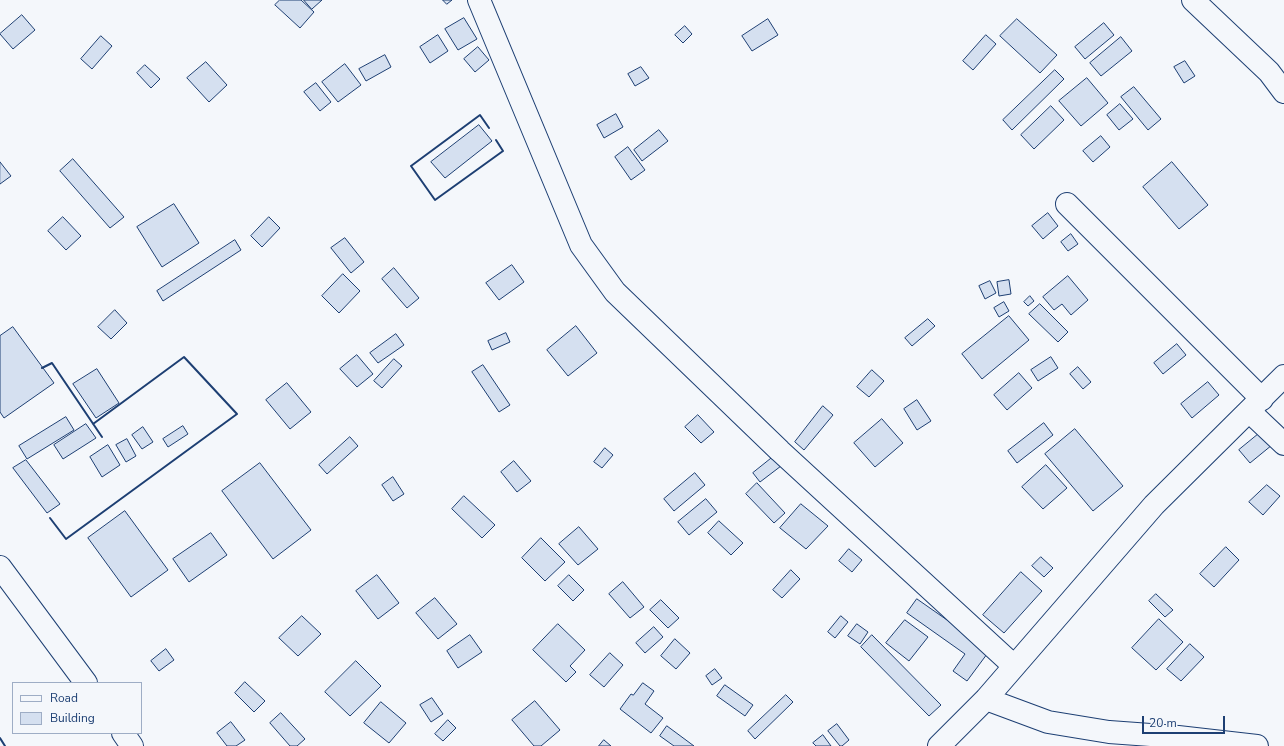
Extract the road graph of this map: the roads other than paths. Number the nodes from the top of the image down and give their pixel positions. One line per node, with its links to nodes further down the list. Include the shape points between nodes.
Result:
1 (479, 0): 9 (main road, via 581,245 615,292 780,451)
2 (1193, 0): 3 (main road, via 1269,72)
3 (1284, 92)
4 (1067, 204): 6 (main road)
5 (1284, 376): 6 (main road)
6 (1256, 405): 7 (main road); 9 (main road, via 1154,505)
7 (1284, 444)
8 (0, 567): 10 (main road)
9 (1014, 666): 11 (main road)
10 (85, 682)
11 (986, 699): 14 (main road); 15 (main road, via 1048,722 1109,732)
12 (124, 734): 13 (main road)
13 (132, 746)
14 (939, 746)
15 (1257, 746)

